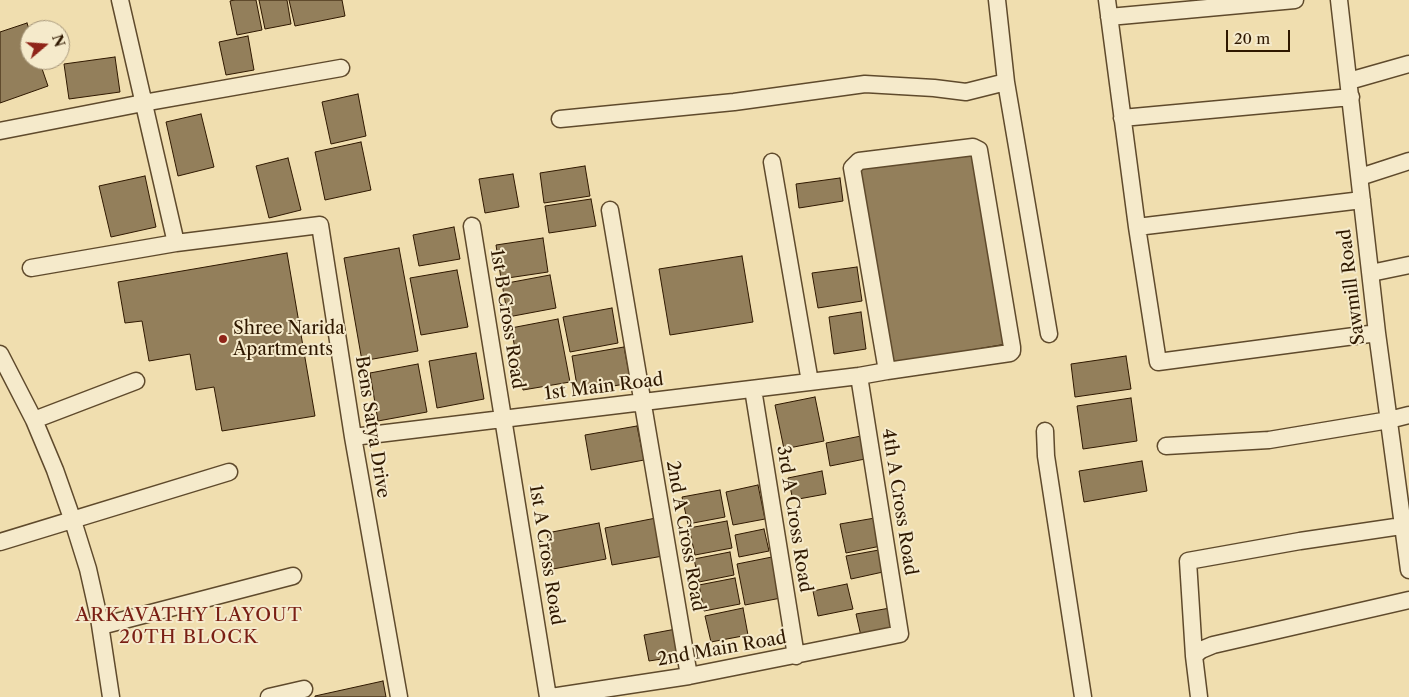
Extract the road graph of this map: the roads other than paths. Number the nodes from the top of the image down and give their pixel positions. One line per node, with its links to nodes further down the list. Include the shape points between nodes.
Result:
1 (121, 0): 11 (street)
2 (997, 0): 9 (street)
3 (1107, 0): 6 (street)
4 (1295, 0): 6 (street)
5 (1339, 0): 10 (street, Sawmill Road)
6 (1109, 17): 13 (street)
7 (1409, 64): 10 (street)
8 (341, 68): 11 (street)
9 (1006, 82): 12 (street, via 966,92 865,84 734,102); 27 (street)
10 (1350, 89): 13 (street); 17 (street, Sawmill Road)
11 (144, 104): 14 (street); 22 (street)
12 (560, 118)
13 (1122, 118): 21 (street)
14 (0, 131)
15 (772, 162): 32 (street)
16 (1409, 162): 17 (street)
17 (1360, 177): 18 (street, Sawmill Road)
18 (1362, 200): 21 (street); 25 (street, Sawmill Road)
19 (610, 210): 34 (street, 2nd A Cross Road)
20 (472, 226): 36 (street, 1st B Cross Road)
21 (1137, 227): 26 (street, via 1158,362)
22 (176, 243): 24 (street); 40 (street, Bens Satya Drive, via 320,226)
23 (1409, 265): 25 (street)
24 (31, 268)
25 (1371, 273): 26 (street, Sawmill Road)
26 (1378, 333): 38 (street, Sawmill Road)
27 (1049, 334)
28 (0, 354): 37 (street)
29 (887, 371): 29 (street, 1st Main Road, via 1012,352 979,150 973,147 859,161 852,168); 30 (street, 1st Main Road)
30 (859, 376): 32 (street, 1st Main Road); 50 (street, 4th A Cross Road)
31 (136, 381): 37 (street)
32 (810, 382): 33 (street, 1st Main Road)
33 (753, 389): 34 (street, 1st Main Road); 51 (street, 3rd A Cross Road)
34 (642, 402): 36 (street, 1st Main Road); 53 (street, 2nd A Cross Road)
35 (1409, 415): 38 (street)
36 (503, 419): 40 (street, 1st Main Road); 58 (street, 1st A Cross Road)
37 (34, 420): 43 (street)
38 (1389, 420): 41 (street, via 1269,440); 44 (street, Sawmill Road)
39 (1046, 431): 59 (street, via 1046,456)
40 (353, 438): 57 (street, Bens Satya Drive)
41 (1166, 446)
42 (229, 472): 43 (street)
43 (73, 521): 45 (street); 49 (street)
44 (1406, 525): 46 (street, Sawmill Road); 52 (street, via 1188,561)
45 (0, 542)
46 (1409, 570)
47 (293, 576): 49 (street)
48 (1409, 600): 52 (street, via 1212,645)
49 (101, 626): 55 (street)
50 (900, 634): 51 (street, 2nd Main Road)
51 (796, 656): 53 (street, 2nd Main Road)
52 (1194, 656): 60 (street)
53 (689, 676): 58 (street, 2nd Main Road)
54 (304, 689): 56 (street)
55 (111, 697)
56 (269, 697)
57 (399, 697)
58 (550, 697)
59 (1083, 697)
60 (1200, 697)

